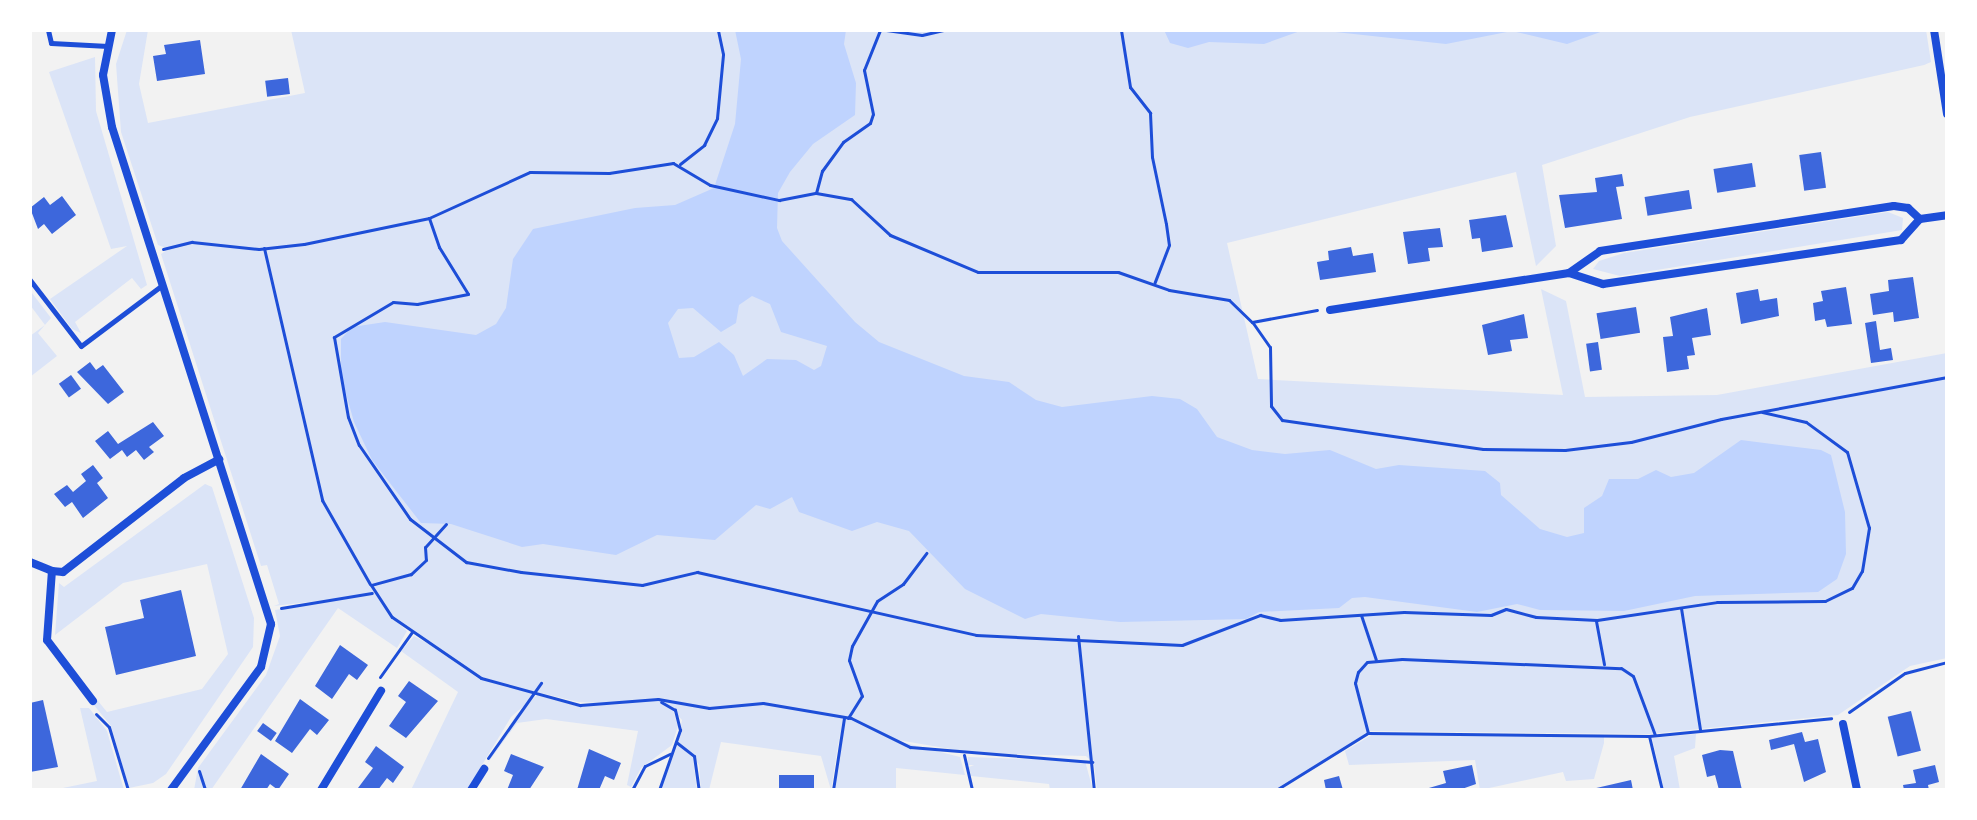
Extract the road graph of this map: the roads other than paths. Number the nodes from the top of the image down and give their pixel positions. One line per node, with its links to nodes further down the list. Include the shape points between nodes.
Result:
1 (48, 30): 4 (lane, via 51,43)
2 (112, 30): 4 (street)
3 (1934, 30): 5 (street)
4 (108, 46): 10 (street, via 103,75 112,127)
5 (1947, 114)
6 (1947, 215): 7 (street)
7 (1920, 219): 8 (street, via 1901,240 1603,284); 8 (street, via 1908,208 1894,206 1600,251)
8 (1569, 273): 11 (street)
9 (30, 280): 10 (lane, via 81,346)
10 (161, 286): 12 (street)
11 (1330, 310)
12 (219, 459): 14 (street, via 184,478 63,572); 19 (street, via 270,610 271,632 261,667)
13 (30, 562): 14 (street)
14 (52, 571): 16 (street, via 47,640)
15 (381, 691): 20 (street)
16 (93, 701)
17 (1842, 720): 22 (street)
18 (484, 769): 21 (street)
19 (171, 790)
20 (321, 790)
21 (471, 790)
22 (1857, 790)

